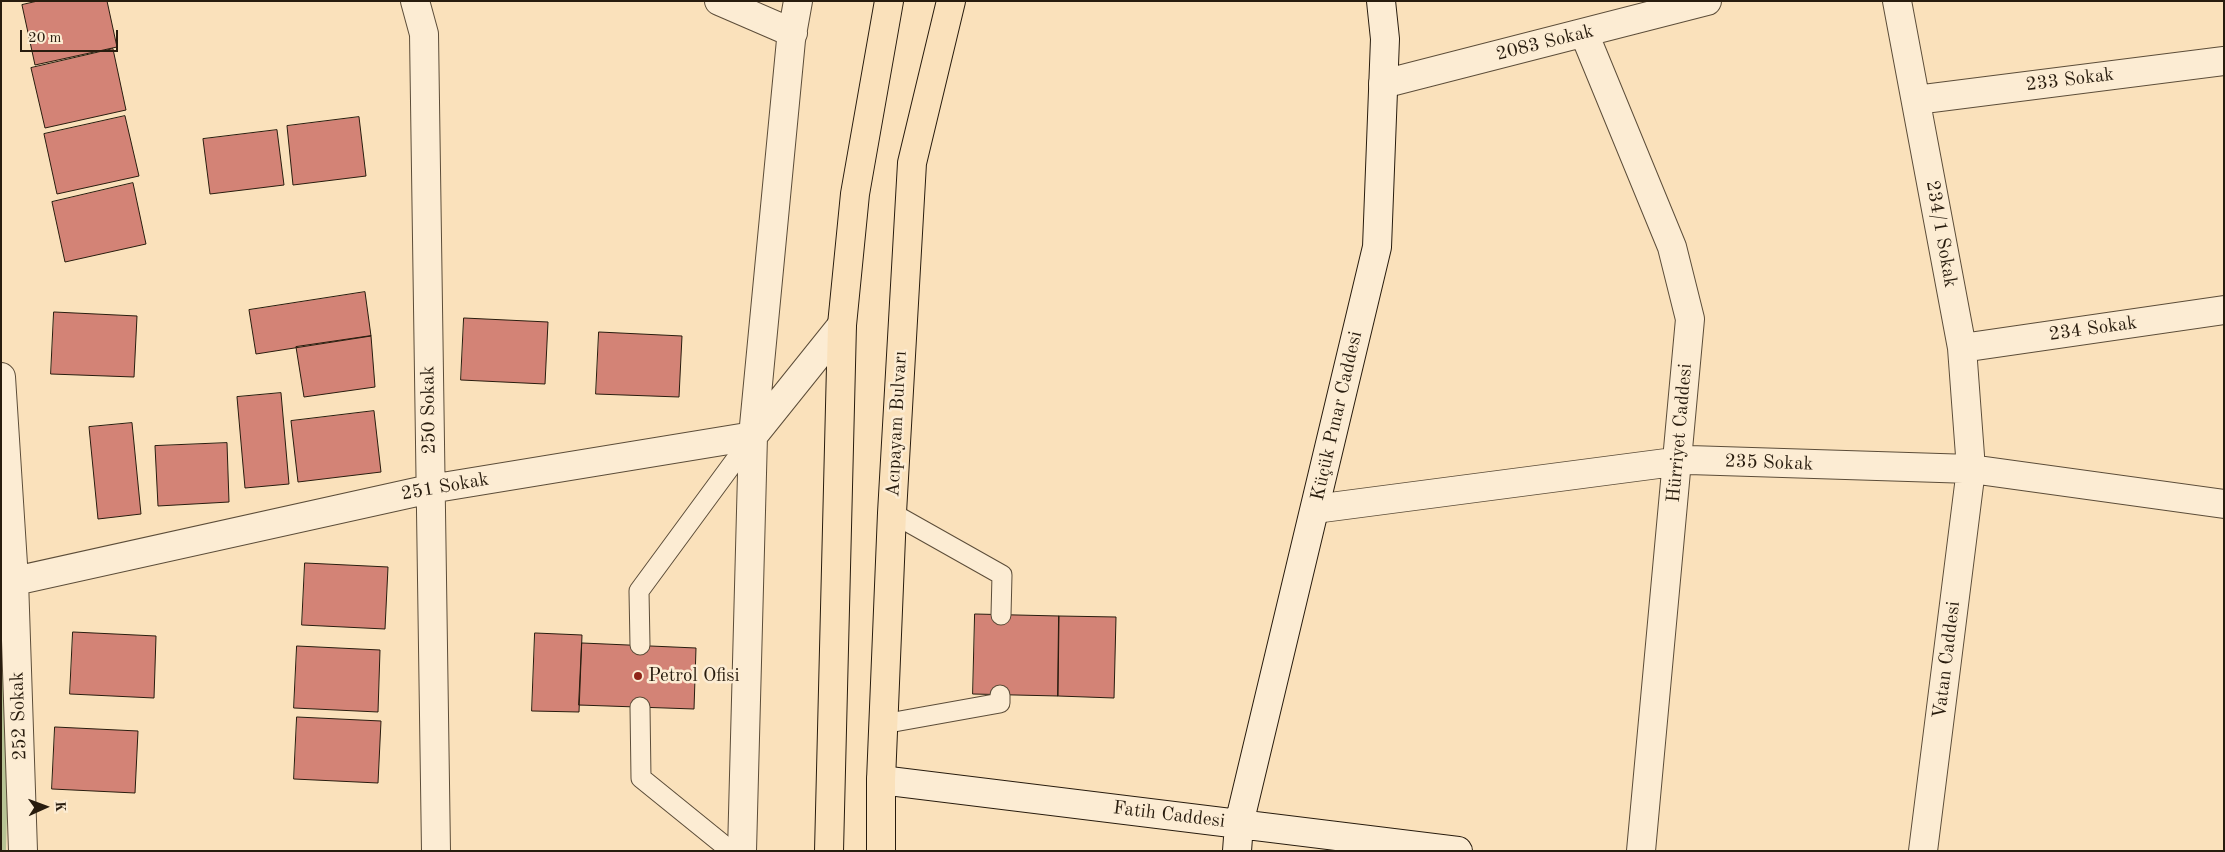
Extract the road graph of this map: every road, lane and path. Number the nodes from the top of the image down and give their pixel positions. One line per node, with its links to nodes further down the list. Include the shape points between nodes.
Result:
1 (415, 1): 21 (street, 250 Sokak, via 424,34)
2 (719, 1): 9 (street)
3 (798, 1): 9 (street)
4 (889, 1): 15 (main road, via 855,194)
5 (951, 1): 24 (main road, Acıpayam Bulvarı, via 912,162)
6 (1381, 1): 12 (street, Küçük Pınar Caddesi, via 1385,39)
7 (1708, 1): 10 (street, 2083 Sokak)
8 (1897, 1): 13 (street, 234/1 Sokak)
9 (792, 33): 18 (street)
10 (1584, 33): 12 (street, 2083 Sokak); 19 (street, Hürriyet Caddesi, via 1672,247 1690,319)
11 (2224, 60): 13 (street, 233 Sokak)
12 (1384, 84): 23 (street, Küçük Pınar Caddesi, via 1377,247)
13 (1916, 100): 16 (street, 234/1 Sokak)
14 (2224, 310): 16 (street, 234 Sokak)
15 (842, 325): 18 (street); 37 (main road)
16 (1962, 348): 20 (street, 234/1 Sokak)
17 (1, 377): 25 (street)
18 (753, 436): 21 (street, 251 Sokak); 27 (lane, via 639,591); 36 (street)
19 (1677, 462): 20 (street, 235 Sokak); 23 (street, 235 Sokak); 41 (street, Hürriyet Caddesi)
20 (1971, 470): 22 (street, 235 Sokak); 42 (street, Vatan Caddesi)
21 (430, 488): 25 (street, 251 Sokak); 34 (street, 250 Sokak)
22 (2224, 504)
23 (1315, 509): 32 (street, Küçük Pınar Caddesi)
24 (892, 513): 26 (lane, via 1002,575); 30 (main road, Acıpayam Bulvarı)
25 (8, 582): 33 (street, 252 Sokak)
26 (1001, 615)
27 (640, 646)
28 (1000, 695): 30 (lane, via 1000,703)
29 (640, 707): 35 (lane, via 641,778)
30 (883, 724): 31 (main road, Acıpayam Bulvarı)
31 (881, 780): 32 (street, Fatih Caddesi); 38 (main road, Acıpayam Bulvarı)
32 (1239, 824): 39 (street, Küçük Pınar Caddesi); 40 (street, Fatih Caddesi)
33 (23, 851)
34 (436, 851)
35 (731, 851)
36 (742, 851)
37 (829, 851)
38 (880, 851)
39 (1237, 851)
40 (1458, 851)
41 (1642, 851)
42 (1923, 851)

